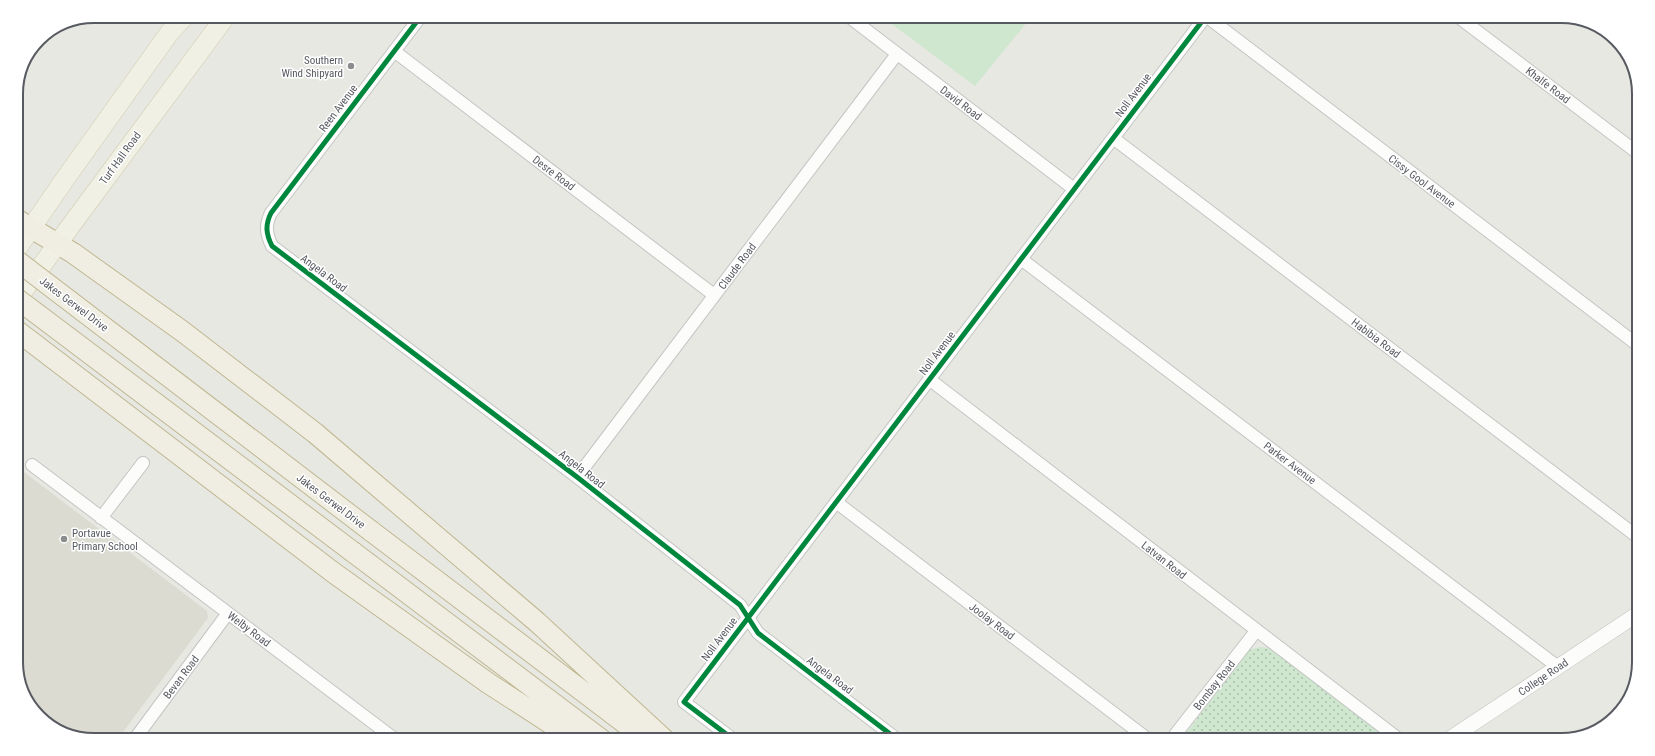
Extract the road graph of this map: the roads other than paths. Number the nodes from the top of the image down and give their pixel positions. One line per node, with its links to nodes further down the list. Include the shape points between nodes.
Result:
1 (180, 23): 14 (main road, via 161,45 64,179)
2 (221, 23): 15 (main road, Turf Hall Road)
3 (416, 23): 8 (street, Reen Avenue)
4 (857, 23): 9 (street, David Road)
5 (1201, 23): 10 (street, Noll Avenue)
6 (1215, 23): 22 (street, Cissy Gool Avenue)
7 (1466, 23): 11 (street, Khalfe Road)
8 (394, 51): 13 (street, Reen Avenue); 19 (street, Desre Road)
9 (897, 54): 12 (street, David Road); 19 (street, Claude Road)
10 (1113, 138): 12 (street, Noll Avenue); 29 (street, Habibia Road)
11 (1632, 149)
12 (1074, 189): 16 (street, Noll Avenue)
13 (271, 213): 26 (street, Angela Road, via 266,230 269,241 276,250)
14 (24, 224): 15 (highway)
15 (58, 244): 18 (main road, Turf Hall Road); 40 (highway, via 171,323 315,433 537,622)
16 (1021, 259): 23 (street, Noll Avenue); 34 (street, Parker Avenue)
17 (23, 265): 39 (highway, Jakes Gerwel Drive, bridge)
18 (23, 292)
19 (714, 295): 26 (street, Claude Road)
20 (23, 303): 38 (highway, bridge)
21 (23, 335): 37 (highway, via 334,573 488,683)
22 (1632, 341)
23 (929, 379): 27 (street, Noll Avenue); 33 (street, Latvan Road)
24 (143, 463): 28 (street)
25 (32, 466): 28 (street, Welby Road)
26 (577, 477): 31 (street, Angela Road, via 740,605)
27 (836, 502): 31 (street, Noll Avenue); 43 (street, Joolay Road)
28 (101, 518): 30 (street, Welby Road)
29 (1632, 533)
30 (228, 614): 35 (street, Bevan Road); 36 (street, Welby Road)
31 (748, 618): 41 (street, Noll Avenue, via 684,702); 42 (street, Angela Road, via 758,633)
32 (1632, 618): 34 (street, College Road)
33 (1256, 631): 44 (street, Bombay Road); 45 (street, Latvan Road)
34 (1558, 667): 46 (street, College Road)
35 (139, 733)
36 (387, 733)
37 (565, 733)
38 (593, 733)
39 (638, 733)
40 (657, 733)
41 (725, 733)
42 (889, 733)
43 (1140, 733)
44 (1176, 733)
45 (1391, 733)
46 (1459, 733)

